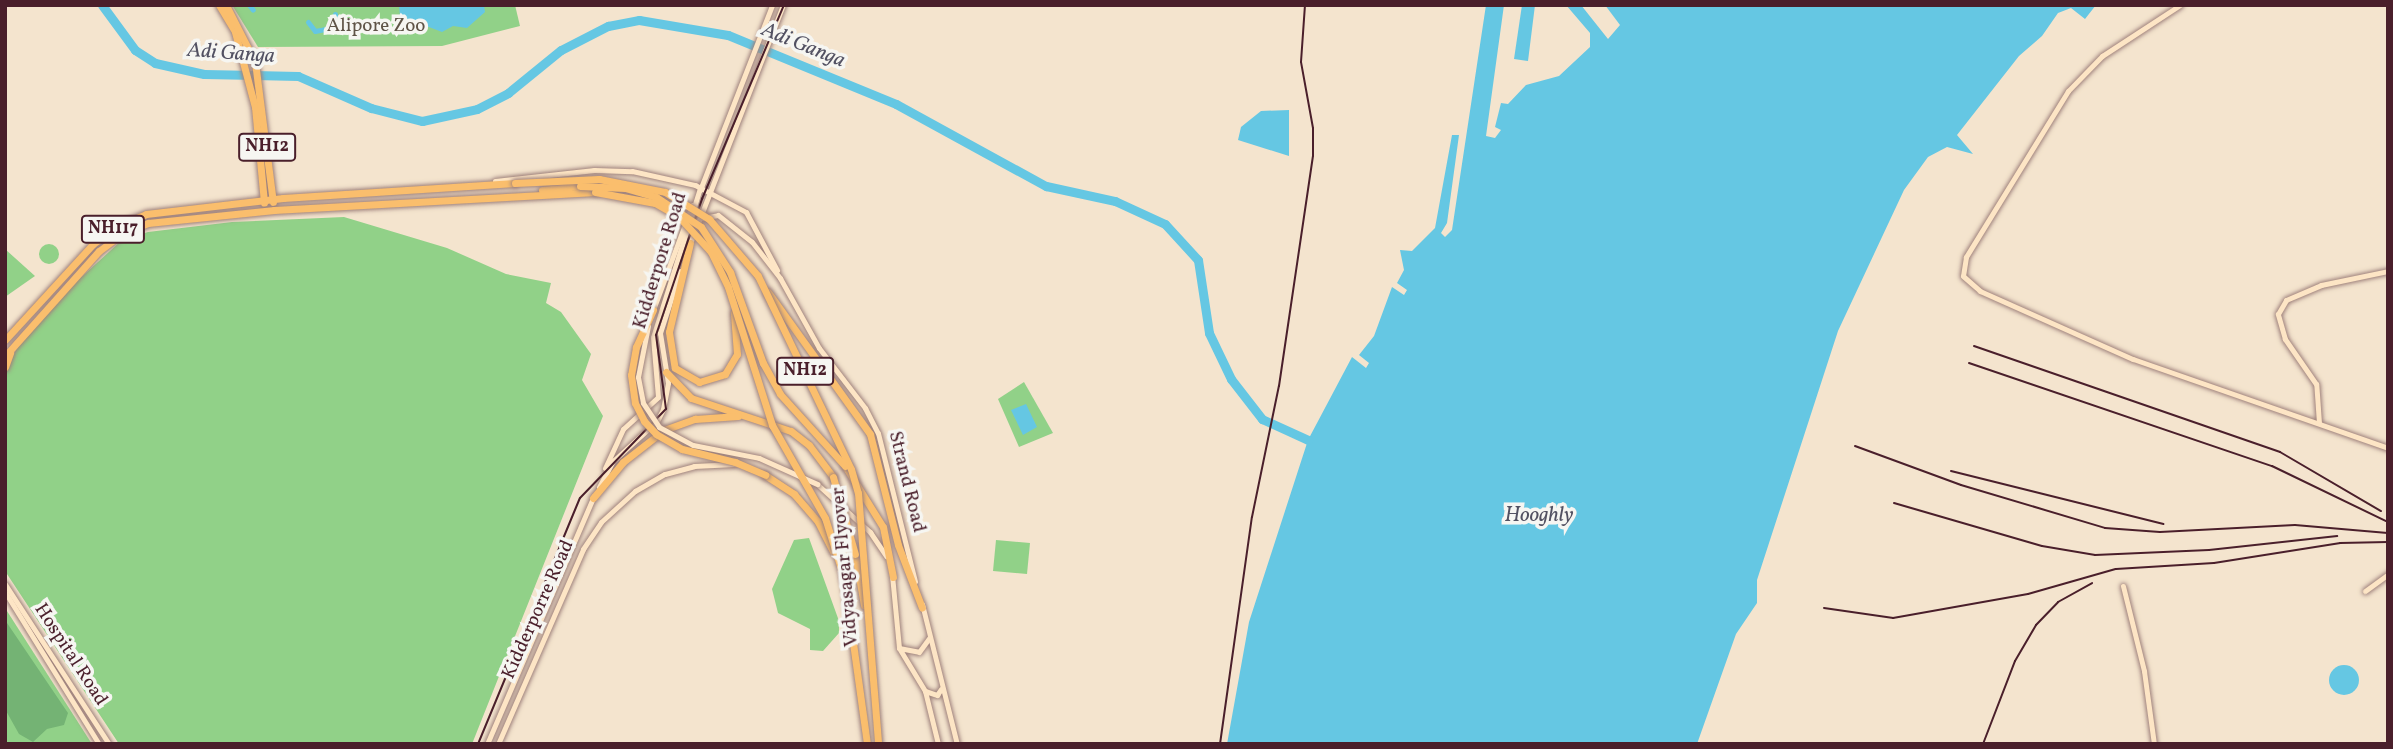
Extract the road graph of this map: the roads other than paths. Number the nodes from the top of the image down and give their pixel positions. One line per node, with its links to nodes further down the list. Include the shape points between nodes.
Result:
1 (219, 5): 8 (highway, NH12, via 235,32)
2 (226, 5): 8 (highway, NH12, via 255,62)
3 (772, 5): 7 (main road)
4 (783, 5): 6 (main road, Kidderpore Road)
5 (2180, 5): 35 (main road, via 2102,56 2068,91 1966,257 1963,276 1980,291 2133,359)
6 (753, 72): 7 (main road); 11 (main road, Kidderpore Road)
7 (741, 80): 10 (main road)
8 (256, 95): 13 (highway, NH12); 14 (highway, NH12)
9 (465, 187): 10 (main road, via 547,172 594,170 652,174); 14 (highway, NH12); 25 (highway, Vidyasagar Flyover / NH12, bridge, via 599,179 665,192 709,219)
10 (701, 188): 11 (main road); 27 (main road); 32 (main road, Kidderpore Road, via 653,337)
11 (709, 193): 15 (main road); 18 (main road, Kidderpore Road)
12 (516, 194): 16 (highway, Vidyasagar Flyover / NH12); 26 (highway, Vidyasagar Flyover / NH12, bridge, via 595,192 638,197 679,217 716,260); 41 (highway, bridge, via 580,186 625,188 656,197 701,228 730,272 776,387 845,466 883,527)
13 (264, 200): 14 (highway, NH12); 17 (highway, NH12); 23 (highway, NH117, via 146,214 119,225 93,244)
14 (273, 200): 16 (highway, NH12)
15 (736, 207): 19 (main road); 22 (main road, via 746,212 767,244)
16 (274, 210): 17 (highway, NH12)
17 (264, 211): 24 (highway, via 148,223 123,233 99,251)
18 (698, 221): 19 (main road, via 712,215); 20 (main road, Kidderpore Road)
19 (729, 222): 22 (main road, Strand Road, via 752,242)
20 (690, 243): 26 (highway, bridge, via 669,332 670,356 676,368 699,382 724,373 737,354); 31 (main road, Kidderpore Road, via 660,333)
21 (2388, 271): 35 (main road, via 2321,285 2281,306 2277,322 2285,340 2316,384)
22 (780, 278): 47 (main road, Strand Road, via 819,348 865,408 878,433)
23 (55, 283): 24 (highway); 28 (highway, NH117)
24 (62, 289): 29 (highway)
25 (768, 291): 47 (highway, via 874,443 885,501); 48 (highway, Vidyasagar Flyover / NH12, bridge, via 852,468 858,493)
26 (733, 302): 42 (highway, Vidyasagar Flyover / NH12, bridge, via 763,404 825,519)
27 (653, 310): 37 (highway, bridge, via 632,360 639,412 656,434 671,444); 41 (main road, bridge, via 638,377 643,403 659,427 692,445 760,458 817,484 885,550)
28 (5, 340)
29 (8, 353): 30 (highway)
30 (5, 367)
31 (666, 372): 33 (main road, Kidderpore Road); 34 (highway, via 682,392 701,402)
32 (659, 392): 33 (main road); 38 (main road, Kidderpore Road, via 620,435)
33 (667, 393): 38 (main road, Kidderpore Road, via 657,421 613,461)
34 (753, 416): 39 (highway, via 695,419 664,430 640,448); 48 (highway, bridge, via 792,431 833,477 849,521)
35 (2319, 423): 36 (main road)
36 (2388, 448)
37 (741, 464): 42 (highway, bridge, via 794,494 818,522); 58 (main road, Kidderporre Road, via 680,469 635,491 601,522 572,574)
38 (597, 490): 39 (main road, Kidderpore Road)
39 (593, 498): 57 (main road, Kidderpore Road)
40 (2388, 574): 45 (main road)
41 (893, 577): 50 (main road)
42 (845, 581): 59 (highway, Vidyasagar Flyover / NH12)
43 (5, 584): 56 (main road, Hospital Road)
44 (2123, 586): 63 (main road, via 2144,671)
45 (2365, 592)
46 (5, 593): 55 (main road, Hospital Road)
47 (922, 608): 49 (main road, Strand Road)
48 (867, 620): 60 (highway, Vidyasagar Flyover / NH12, bridge)
49 (930, 635): 50 (main road, via 919,652); 51 (main road, Strand Road)
50 (899, 648): 52 (main road)
51 (942, 687): 52 (main road, via 937,695); 53 (main road, Strand Road)
52 (925, 691): 54 (main road)
53 (952, 726): 54 (main road); 62 (main road, Strand Road)
54 (935, 728): 61 (main road)
55 (99, 744)
56 (109, 744)
57 (487, 744)
58 (498, 744)
59 (867, 744)
60 (878, 744)
61 (938, 744)
62 (957, 744)
63 (2154, 744)

